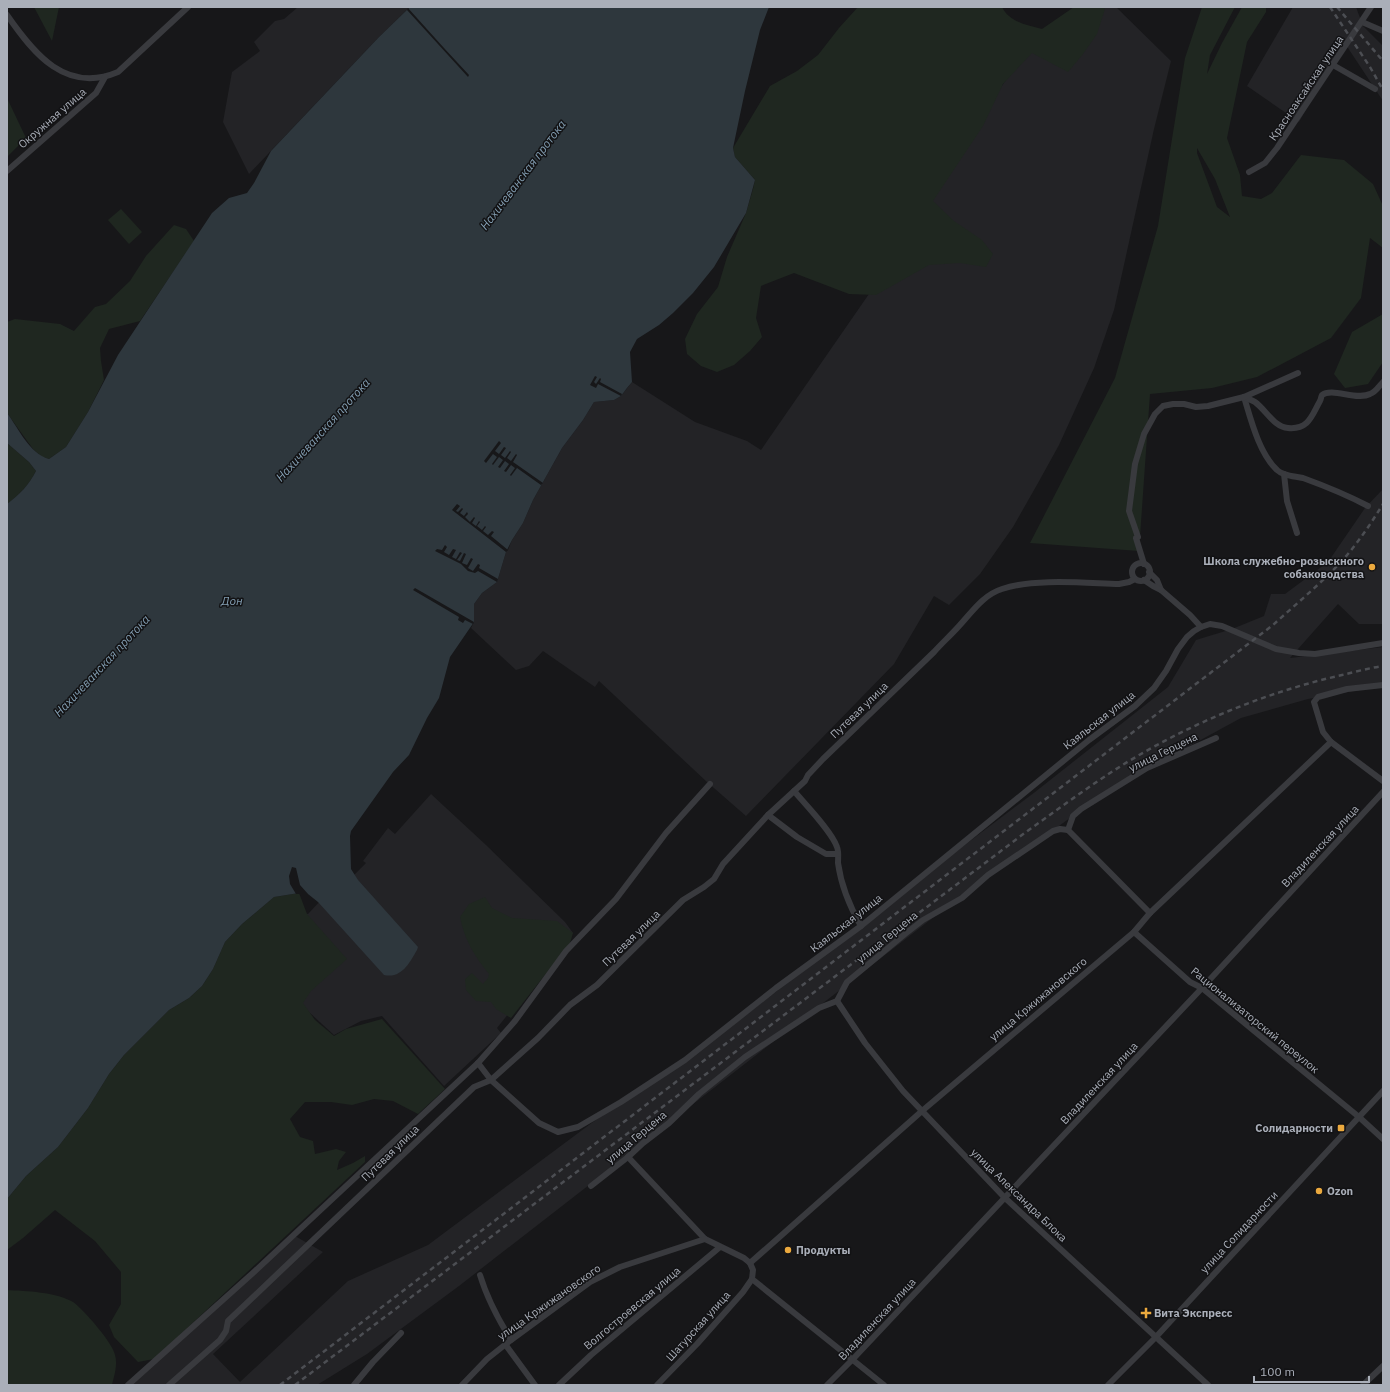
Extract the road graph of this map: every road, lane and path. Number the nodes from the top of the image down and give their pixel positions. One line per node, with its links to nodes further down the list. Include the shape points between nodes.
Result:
1 (188, 7): 7 (street, Окружная улица, via 118,72)
2 (1371, 7): 4 (street, Красноаксайская улица)
3 (7, 15): 7 (street, Окружная улица, via 37,54 59,71 80,78)
4 (1362, 22): 5 (street); 6 (street, Красноаксайская улица)
5 (1383, 31)
6 (1333, 65): 8 (street); 10 (street, Красноаксайская улица, via 1277,148 1265,163)
7 (105, 77): 9 (street, Окружная улица, via 96,93)
8 (1375, 88)
9 (7, 170)
10 (1249, 172)
11 (1298, 373): 13 (street, Путевая улица)
12 (1383, 382): 13 (street, via 1370,395 1362,397 1329,393 1322,395 1310,420 1304,426 1295,428 1280,425 1255,402)
13 (1244, 397): 14 (street, via 1256,434 1268,459); 17 (street, Путевая улица, via 1208,406 1173,404 1164,406 1155,414 1144,434 1135,464 1129,511)
14 (1284, 474): 15 (street, via 1320,485); 16 (street)
15 (1368, 506)
16 (1297, 533)
17 (1144, 564): 18 (street, Путевая улица); 19 (street, via 1135,565 1133,568)
18 (1149, 572): 20 (street); 21 (street, Путевая улица, via 1158,580)
19 (1135, 579): 20 (street, Путевая улица); 29 (street, Путевая улица, via 1120,584 1059,582 1018,585 987,596)
20 (1144, 580): 21 (street, Путевая улица)
21 (1161, 590): 22 (street, Путевая улица)
22 (1201, 627): 23 (street, via 1210,624 1222,626 1276,649 1315,654); 35 (street, Каяльская улица, via 1187,637 1154,688 1135,706 1065,759)
23 (1383, 643)
24 (1383, 685): 26 (street, via 1347,689 1318,697 1314,702 1323,732)
25 (1216, 738): 32 (street, улица Герцена, via 1148,768 1081,809 1073,816)
26 (1331, 742): 27 (street); 34 (street, улица Кржижановского)
27 (1383, 781)
28 (710, 784): 39 (street, Путевая улица, via 666,833 616,900 566,951 515,1021)
29 (794, 791): 31 (street, Путевая улица); 33 (street, via 829,833 838,847)
30 (1383, 792): 37 (street, Владиленская улица)
31 (768, 815): 33 (street, via 797,837 826,854); 40 (street, Путевая улица, via 723,864 714,878 683,900 597,985 570,1005)
32 (1068, 830): 34 (street); 38 (street, улица Герцена, via 1053,831 988,876 962,898 923,920 847,982)
33 (838, 854): 35 (street, via 844,889 850,907)
34 (1150, 913): 36 (street, улица Кржижановского)
35 (861, 926): 40 (street, Каяльская улица, via 776,988 685,1060 578,1127 558,1132 540,1123)
36 (1134, 932): 37 (street, Рационализаторский переулок, via 1190,982); 42 (street, улица Кржижановского)
37 (1202, 988): 43 (street, Рационализаторский переулок); 47 (street, Владиленская улица)
38 (837, 1001): 42 (street, улица Александра Блока, via 864,1043); 45 (street, улица Герцена, via 819,1008 745,1057 699,1094)
39 (478, 1063): 40 (street, Каяльская улица); 59 (street, Путевая улица, via 254,1272)
40 (491, 1080): 60 (street, Путевая улица, via 474,1087 228,1321 226,1331 220,1340)
41 (1383, 1091): 43 (street, улица Солидарности)
42 (922, 1111): 47 (street, улица Александра Блока); 50 (street, улица Кржижановского)
43 (1359, 1117): 44 (street, Рационализаторский переулок); 54 (street, улица Солидарности)
44 (1383, 1139)
45 (628, 1158): 46 (street, улица Герцена); 48 (street)
46 (591, 1186)
47 (1004, 1197): 54 (street, улица Александра Блока); 57 (street, Владиленская улица)
48 (705, 1239): 49 (street); 55 (street, улица Кржижановского, via 604,1274)
49 (720, 1247): 50 (street); 64 (street, Волгостроевская улица)
50 (750, 1263): 52 (street)
51 (480, 1275): 55 (street, via 495,1315)
52 (752, 1280): 57 (street); 65 (street, Шатурская улица)
53 (401, 1334): 61 (street)
54 (1155, 1338): 68 (street, улица Солидарности); 69 (street, улица Александра Блока)
55 (511, 1340): 56 (street, улица Кржижановского)
56 (505, 1344): 62 (street, улица Кржижановского); 63 (street)
57 (853, 1359): 66 (street, Владиленская улица); 67 (street)
58 (1383, 1366): 70 (street)
59 (128, 1385)
60 (169, 1385)
61 (354, 1385)
62 (462, 1385)
63 (535, 1385)
64 (559, 1385)
65 (657, 1385)
66 (827, 1385)
67 (884, 1385)
68 (1108, 1385)
69 (1208, 1385)
70 (1363, 1385)

